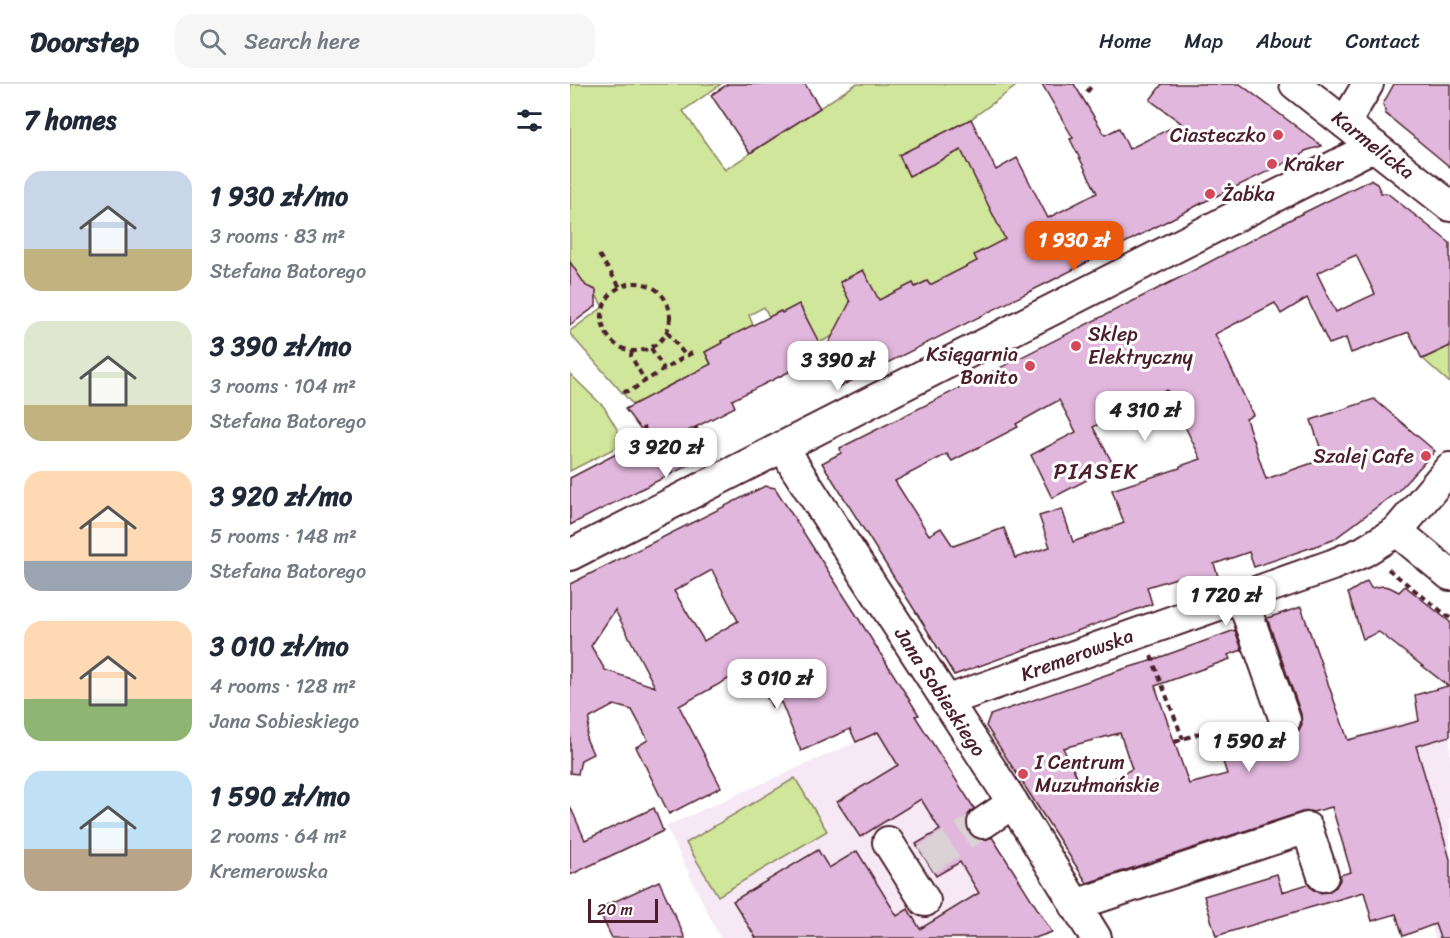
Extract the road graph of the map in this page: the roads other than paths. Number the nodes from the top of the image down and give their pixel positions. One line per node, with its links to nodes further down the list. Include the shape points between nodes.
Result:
1 (1295, 84): 3 (street, Karmelicka)
2 (1368, 84): 3 (street)
3 (1346, 123): 4 (street, Karmelicka)
4 (1374, 146): 5 (street, Karmelicka); 6 (street)
5 (1450, 206)
6 (784, 446): 9 (street); 12 (street, Jana Sobieskiego)
7 (1450, 468): 8 (street, Kremerowska)
8 (1397, 531): 10 (street); 11 (street, Kremerowska, via 1332,565)
9 (570, 555)
10 (1450, 575)
11 (1241, 596): 12 (street, Kremerowska); 13 (street)
12 (946, 701): 14 (street, Jana Sobieskiego)
13 (1285, 720)
14 (1013, 803): 15 (street); 19 (street, Jana Sobieskiego)
15 (983, 823)
16 (888, 842): 18 (street, via 917,867)
17 (1323, 876): 19 (street, via 1307,828)
18 (925, 901)
19 (1075, 905): 20 (street, Jana Sobieskiego)
20 (1096, 938)

